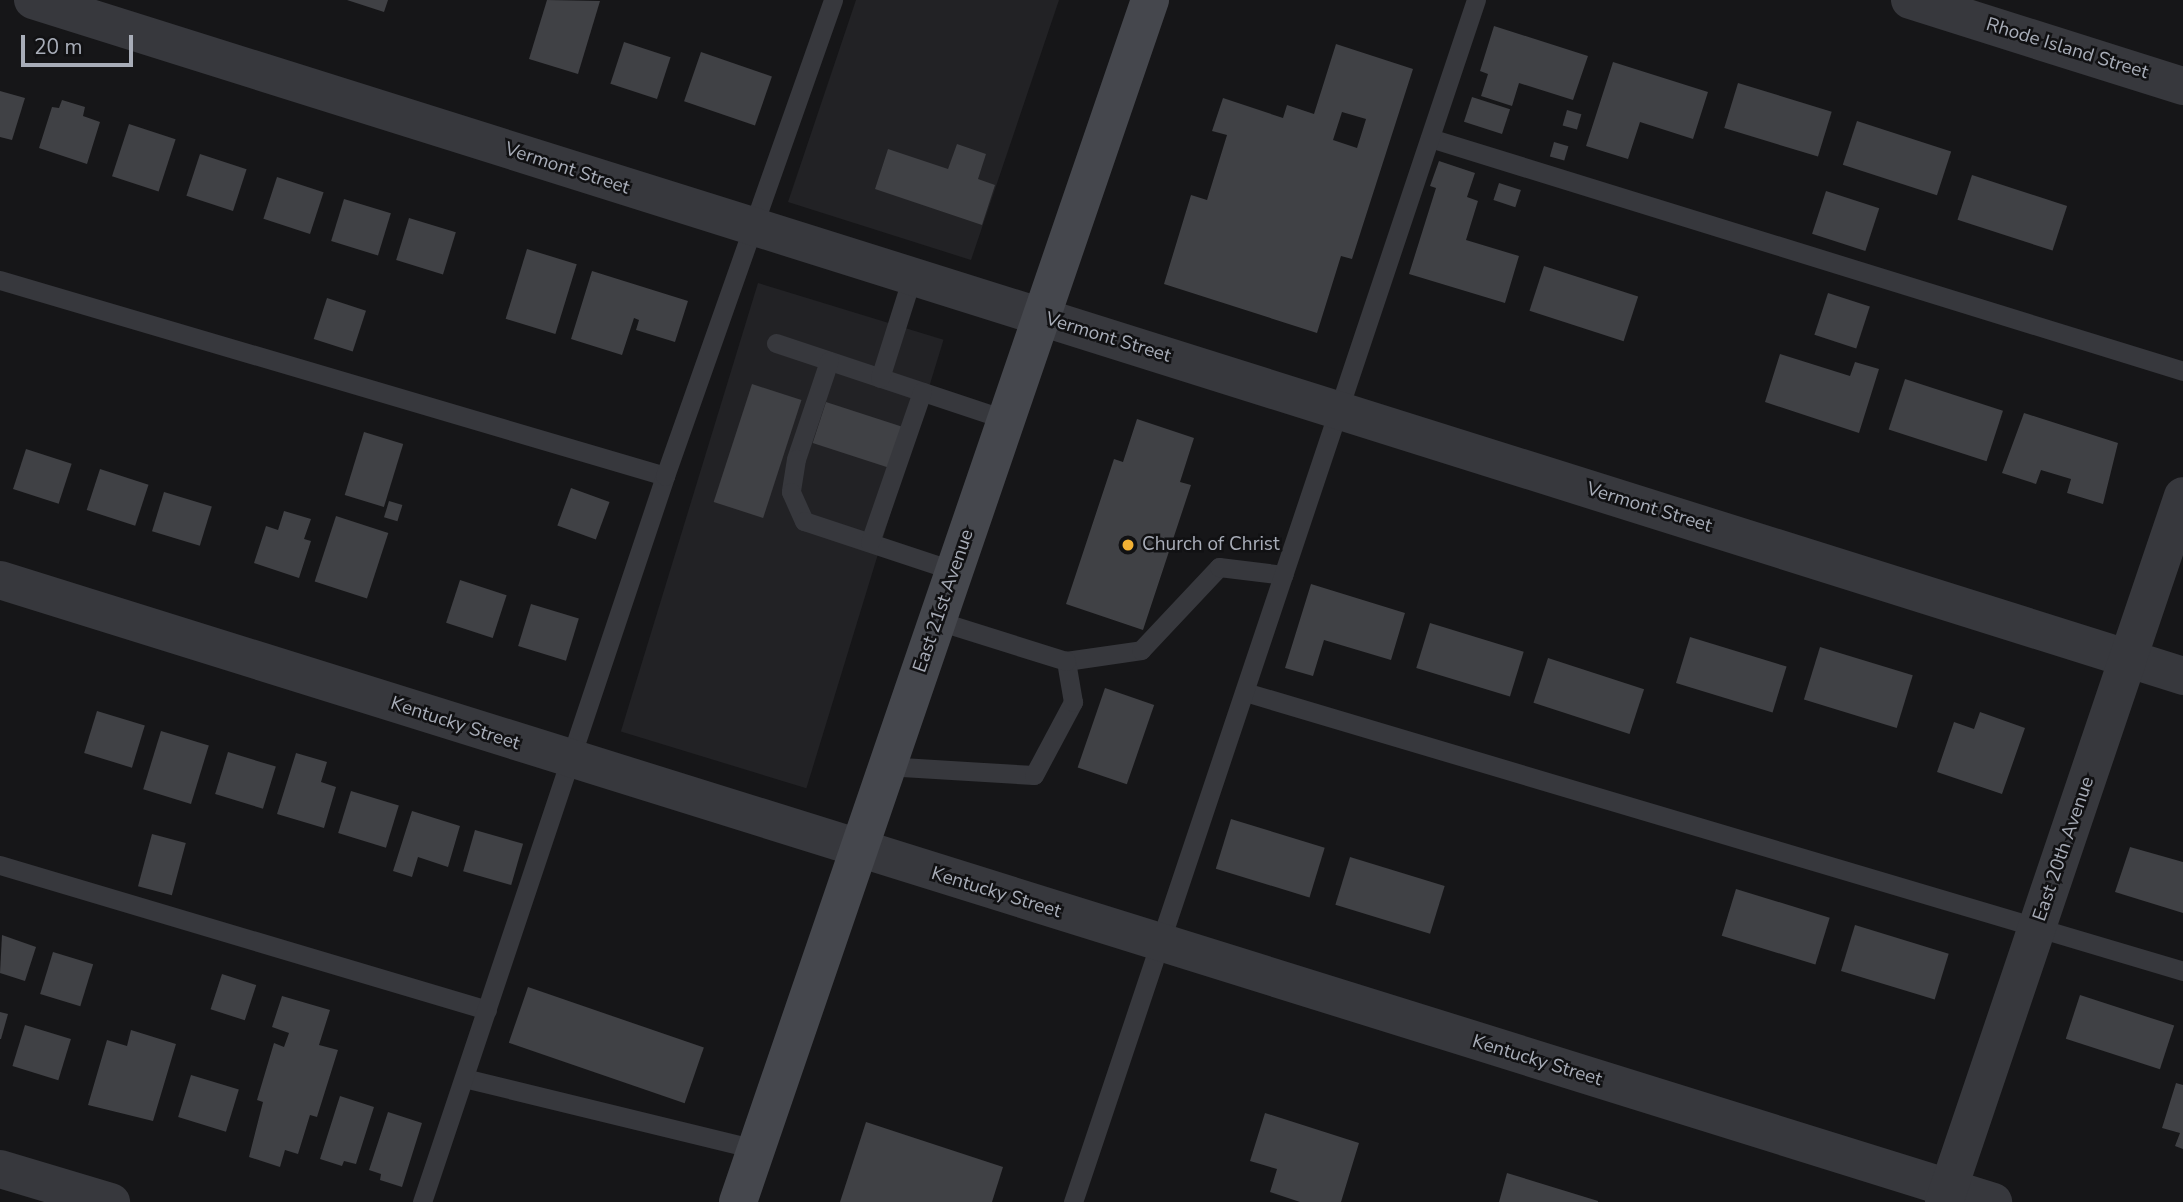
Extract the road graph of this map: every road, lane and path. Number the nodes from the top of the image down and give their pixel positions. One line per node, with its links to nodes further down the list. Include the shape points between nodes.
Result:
1 (33, 0): 8 (street, Vermont Street)
2 (833, 0): 8 (lane)
3 (1150, 0): 11 (street, East 21st Avenue)
4 (1476, 0): 7 (lane)
5 (1910, 0): 6 (street, Rhode Island Street)
6 (2183, 86)
7 (1430, 138): 14 (lane); 17 (lane)
8 (756, 228): 9 (street, Vermont Street); 19 (lane)
9 (912, 277): 11 (street, Vermont Street); 15 (lane)
10 (0, 280): 19 (lane)
11 (1043, 318): 17 (street, Vermont Street); 18 (street, East 21st Avenue)
12 (776, 343): 13 (lane)
13 (829, 361): 15 (lane); 21 (lane, via 796,458 791,492 804,521)
14 (2183, 372)
15 (880, 378): 16 (lane)
16 (922, 392): 18 (lane); 21 (lane)
17 (1338, 411): 23 (lane); 26 (street, Vermont Street)
18 (1007, 420): 22 (street, East 21st Avenue)
19 (665, 476): 30 (lane)
20 (2183, 496): 26 (street, East 20th Avenue)
21 (870, 542): 22 (lane)
22 (956, 571): 25 (street, East 21st Avenue)
23 (1284, 575): 27 (lane, via 1219,567 1141,650); 29 (lane)
24 (0, 580): 30 (street, Kentucky Street)
25 (938, 621): 27 (lane); 31 (street, East 21st Avenue)
26 (2128, 659): 28 (street, Vermont Street); 34 (street, East 20th Avenue)
27 (1066, 661): 31 (lane, via 1073,702 1034,775)
28 (2183, 676)
29 (1245, 692): 34 (lane); 35 (lane)
30 (570, 761): 32 (street, Kentucky Street); 37 (lane)
31 (885, 766): 32 (street, East 21st Avenue)
32 (856, 849): 35 (street, Kentucky Street); 39 (street, East 21st Avenue)
33 (0, 865): 37 (lane)
34 (2037, 928): 36 (lane); 41 (street, East 20th Avenue)
35 (1160, 944): 41 (street, Kentucky Street); 45 (lane)
36 (2183, 971)
37 (487, 1010): 38 (lane)
38 (464, 1078): 39 (lane); 43 (lane)
39 (756, 1149): 44 (street, East 21st Avenue)
40 (0, 1169): 42 (street)
41 (1947, 1195): 46 (street, Kentucky Street)
42 (111, 1202)
43 (422, 1202)
44 (738, 1202)
45 (1073, 1202)
46 (1993, 1202)

